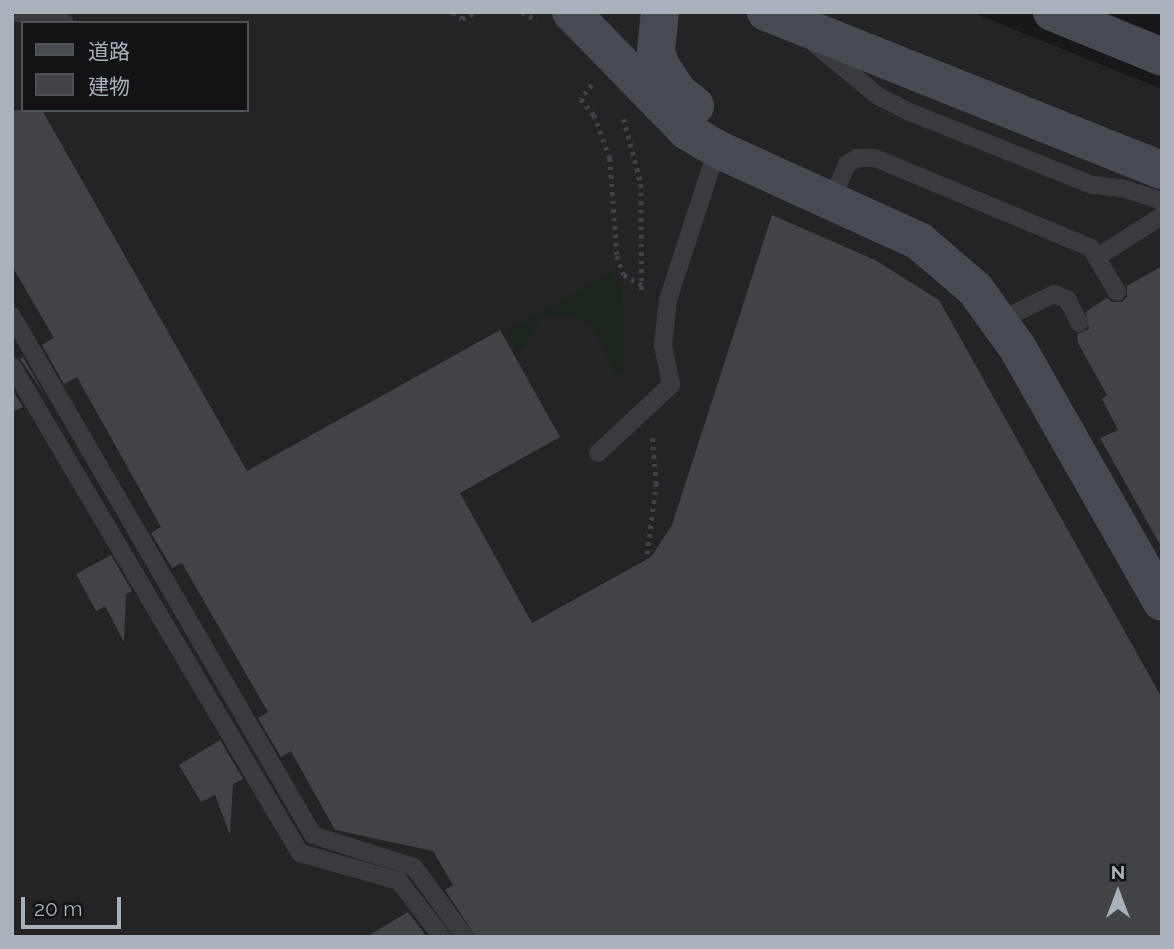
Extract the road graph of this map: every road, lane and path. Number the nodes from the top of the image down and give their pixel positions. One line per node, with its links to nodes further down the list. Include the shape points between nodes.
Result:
1 (14, 12): 9 (lane)
2 (453, 12): 3 (path, via 462,19)
3 (475, 12)
4 (522, 12): 8 (path)
5 (660, 12): 15 (street, via 656,51 678,92)
6 (1052, 12): 10 (street)
7 (776, 16): 14 (street); 17 (lane, via 878,96 912,113 1092,185 1122,188)
8 (558, 20): 13 (street, via 621,60 662,109)
9 (56, 21)
10 (1162, 57)
11 (585, 76): 12 (path, via 593,86 581,99 594,115 610,158 617,256 624,275 642,285 641,184)
12 (622, 110)
13 (717, 149): 15 (street); 25 (lane, via 668,300 663,345 671,385)
14 (1162, 170)
15 (783, 178): 16 (street)
16 (831, 201): 19 (lane, via 847,164 875,159 1091,248); 22 (street, via 919,241 975,289)
17 (1162, 201)
18 (1162, 216): 19 (lane)
19 (1097, 257): 20 (lane)
20 (1117, 292)
21 (12, 316): 28 (lane, via 313,835 414,867)
22 (999, 321): 23 (lane, via 1054,294 1067,299); 26 (street)
23 (1079, 323)
24 (12, 366): 27 (lane, via 300,853 399,881)
25 (598, 453)
26 (1162, 602)
27 (442, 937)
28 (465, 937)

